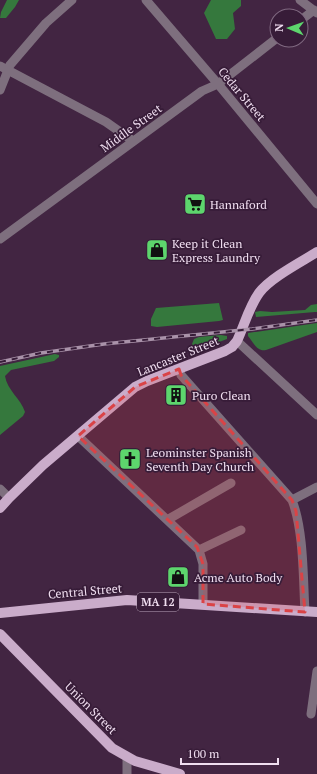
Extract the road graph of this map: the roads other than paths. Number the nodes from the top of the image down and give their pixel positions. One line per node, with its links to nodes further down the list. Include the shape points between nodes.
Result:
1 (72, 0): 6 (street)
2 (146, 0): 7 (street, Cedar Street)
3 (300, 0): 4 (street)
4 (315, 11)
5 (269, 44): 7 (street, Middle Street)
6 (4, 69): 8 (street); 9 (street, via 106,122)
7 (218, 84): 9 (street, Middle Street, via 202,91); 10 (street, Cedar Street)
8 (0, 90)
9 (133, 141): 11 (street, Middle Street)
10 (317, 204)
11 (0, 239)
12 (317, 252): 13 (main road, Lancaster Street, via 264,287 255,300)
13 (237, 342): 14 (main road, Lancaster Street, via 225,352); 15 (street)
14 (179, 368): 16 (main road, Lancaster Street, via 135,387); 21 (street, via 181,375)
15 (317, 415)
16 (78, 436): 20 (main road, Lancaster Street, via 43,464); 23 (street)
17 (232, 483): 23 (street)
18 (317, 487): 21 (street)
19 (0, 489): 20 (street)
20 (9, 498): 22 (main road, Lancaster Street)
21 (292, 500): 27 (street, via 300,540)
22 (0, 508)
23 (167, 520): 25 (street)
24 (241, 530): 25 (street)
25 (199, 550): 26 (street, via 203,564)
26 (203, 604): 27 (main road, Central Street / MA 12); 29 (main road, Central Street / MA 12, via 127,600)
27 (305, 612): 28 (main road, Central Street / MA 12)
28 (317, 612)
29 (0, 613)
30 (1, 637): 33 (main road, Union Street, via 108,744)
31 (317, 671): 32 (street)
32 (311, 714)
33 (127, 756): 34 (street); 35 (main road, Union Street, via 135,761)
34 (127, 774)
35 (180, 774)

